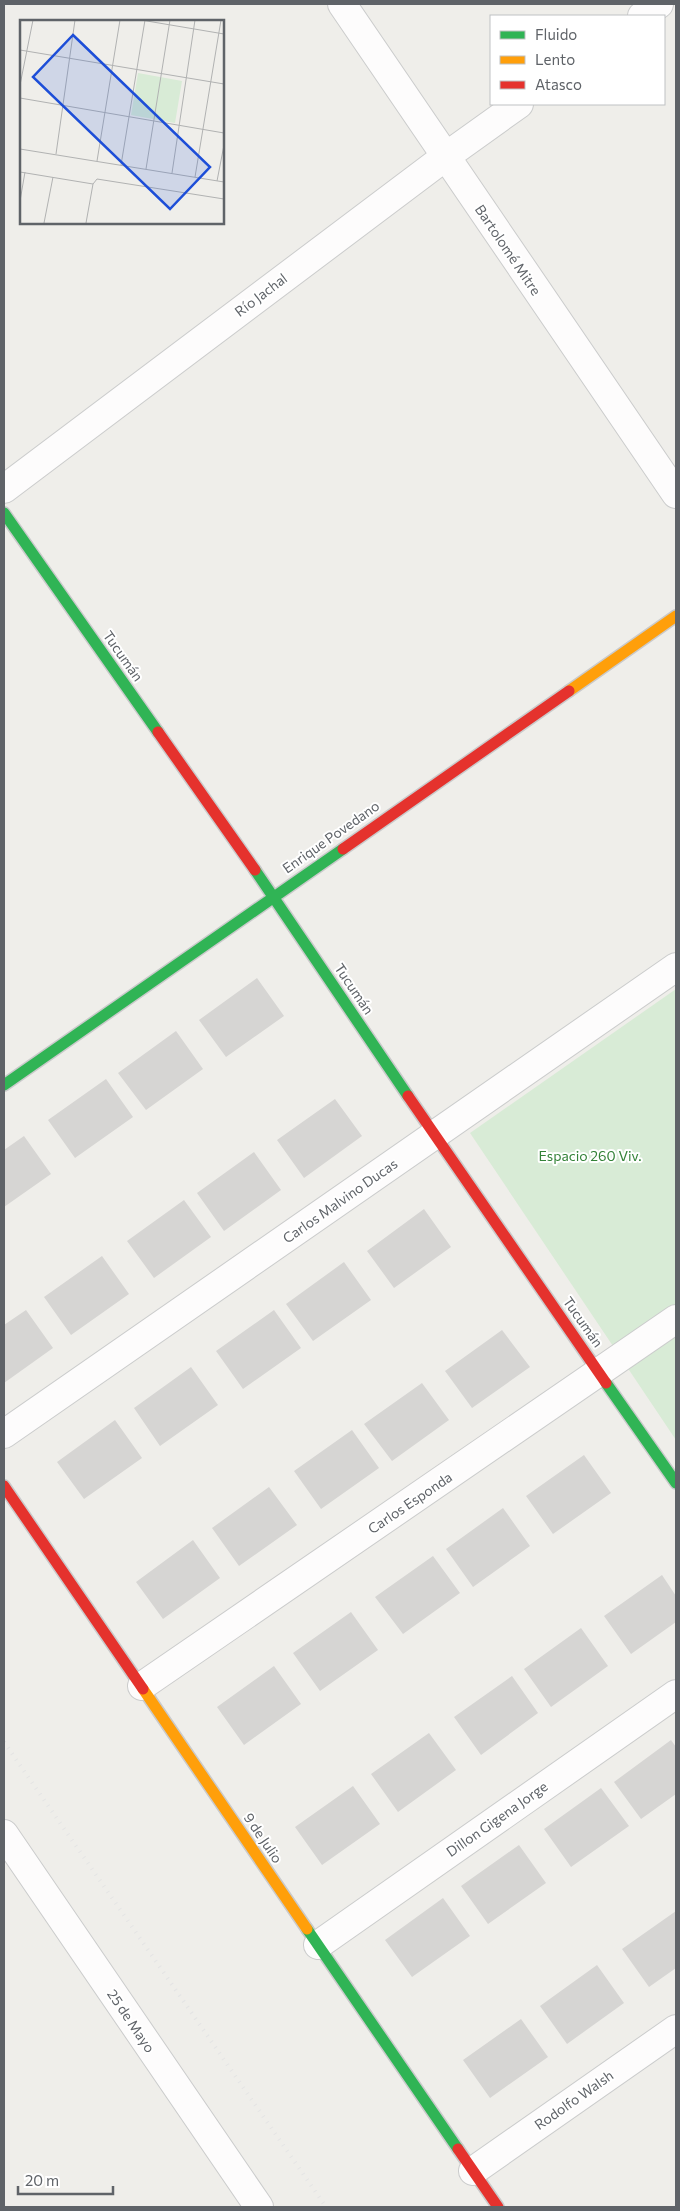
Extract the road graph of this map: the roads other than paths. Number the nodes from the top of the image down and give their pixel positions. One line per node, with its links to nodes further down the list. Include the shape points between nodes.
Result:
1 (342, 4): 5 (street, Bartolomé Mitre)
2 (659, 4): 3 (street)
3 (643, 15)
4 (518, 105): 5 (street, Río Jachal)
5 (445, 157): 6 (street, Río Jachal); 7 (street, Bartolomé Mitre)
6 (4, 488)
7 (676, 494)
8 (4, 513): 10 (street, Tucumán)
9 (676, 616): 10 (street, Enrique Povedano)
10 (273, 896): 12 (street, Enrique Povedano); 13 (street, Tucumán)
11 (676, 967): 13 (street, Carlos Malvino Ducas)
12 (4, 1085)
13 (434, 1135): 15 (street, Tucumán); 16 (street, Carlos Malvino Ducas)
14 (676, 1320): 15 (street, Carlos Esponda)
15 (600, 1373): 17 (street, Tucumán); 19 (street, Carlos Esponda)
16 (4, 1434)
17 (676, 1483)
18 (4, 1486): 19 (street, 9 de Julio)
19 (142, 1686): 22 (street, 9 de Julio)
20 (676, 1694): 22 (street, Dillon Gigena Jorge)
21 (4, 1834): 25 (street, 25 de Mayo)
22 (318, 1945): 24 (street, 9 de Julio)
23 (676, 2029): 24 (street, Rodolfo Walsh)
24 (473, 2171): 26 (street, 9 de Julio)
25 (259, 2207)
26 (498, 2207)

